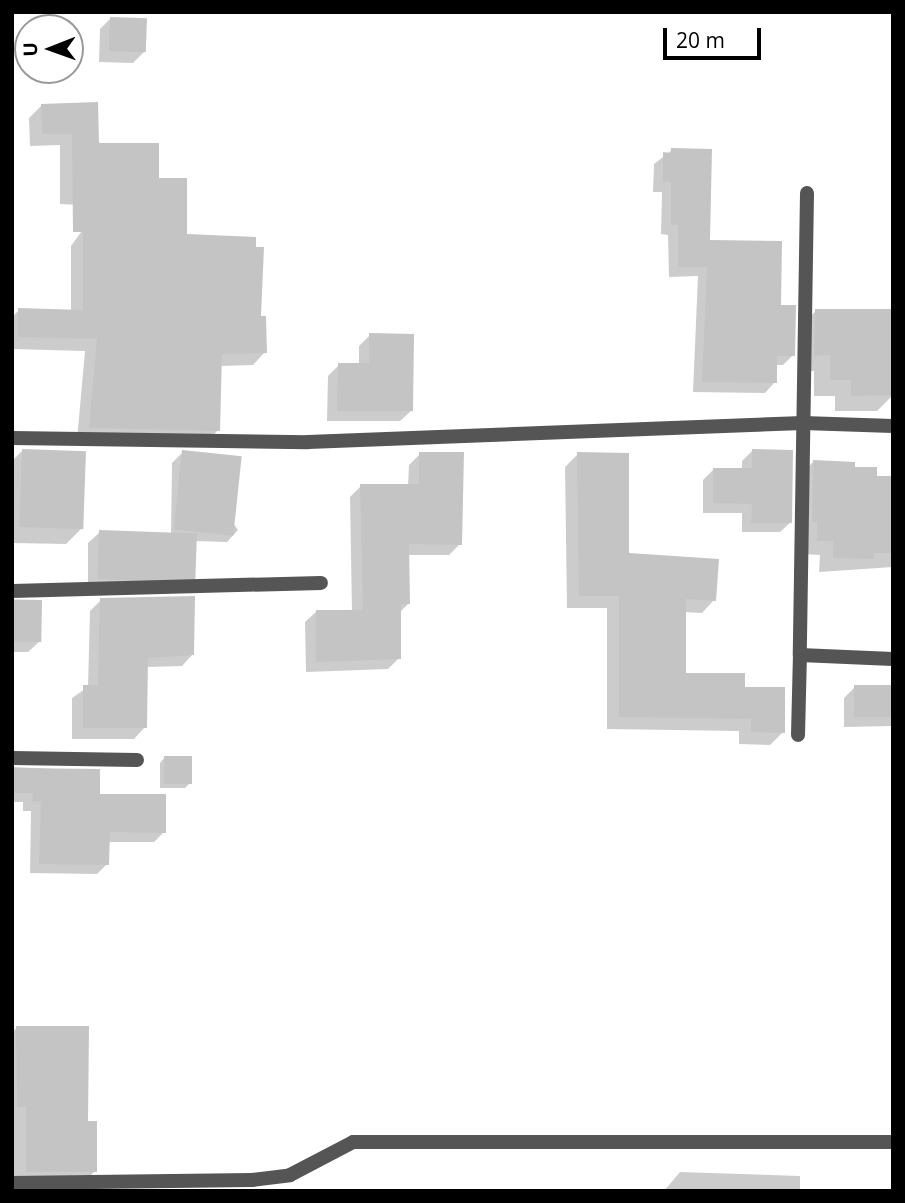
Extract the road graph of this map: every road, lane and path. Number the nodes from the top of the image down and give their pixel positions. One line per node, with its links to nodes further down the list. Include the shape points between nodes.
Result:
1 (807, 193): 2 (street)
2 (803, 423): 3 (street); 4 (street, via 308,442); 7 (street)
3 (893, 426)
4 (12, 438)
5 (321, 583): 6 (street)
6 (12, 591)
7 (800, 655): 8 (street); 9 (street)
8 (893, 659)
9 (798, 735)
10 (12, 758): 11 (street)
11 (137, 760)
12 (893, 1142): 13 (street, via 353,1142 290,1175 252,1180)
13 (12, 1183)

